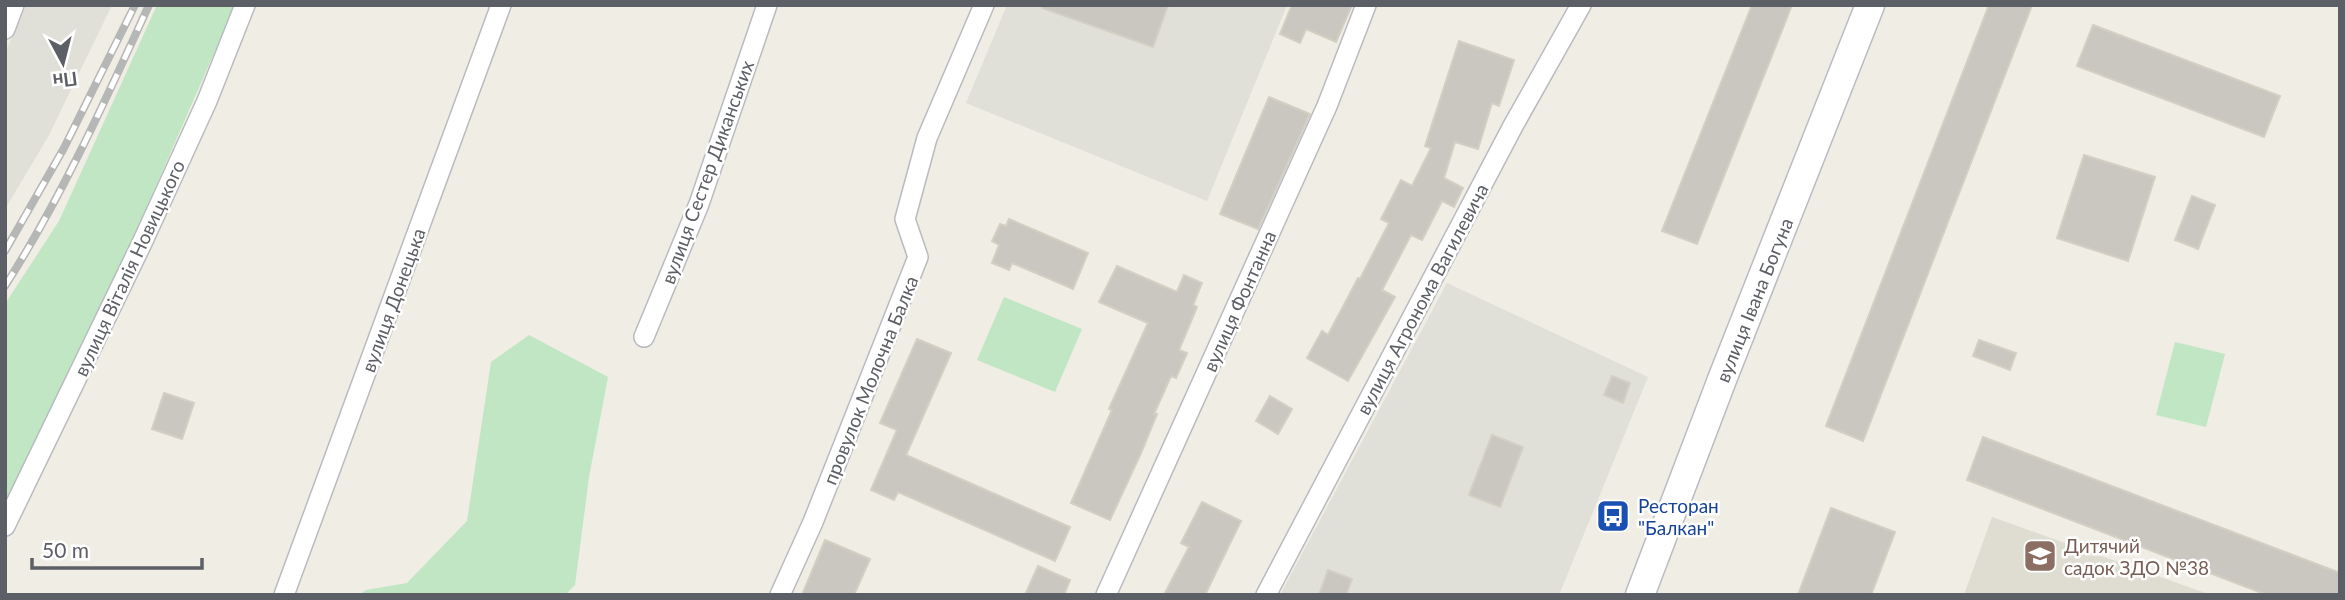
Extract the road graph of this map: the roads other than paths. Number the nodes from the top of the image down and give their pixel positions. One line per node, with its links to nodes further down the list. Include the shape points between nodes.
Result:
1 (14, 5): 9 (street)
2 (245, 5): 11 (street, вулиця Віталія Новицького, via 142,243)
3 (501, 5): 12 (street, вулиця Донецька)
4 (767, 5): 10 (street, вулиця Сестер Диканських, via 699,204)
5 (984, 5): 13 (street, провулок Молочна Балка, via 927,138 905,219 918,257)
6 (1366, 5): 14 (street, вулиця Фонтанна, via 1327,106)
7 (1581, 5): 15 (street, вулиця Агронома Вагилевича)
8 (1870, 5): 16 (street, вулиця Івана Богуна)
9 (5, 29)
10 (644, 337)
11 (5, 526)
12 (284, 595)
13 (780, 595)
14 (1106, 595)
15 (1266, 595)
16 (1640, 595)

